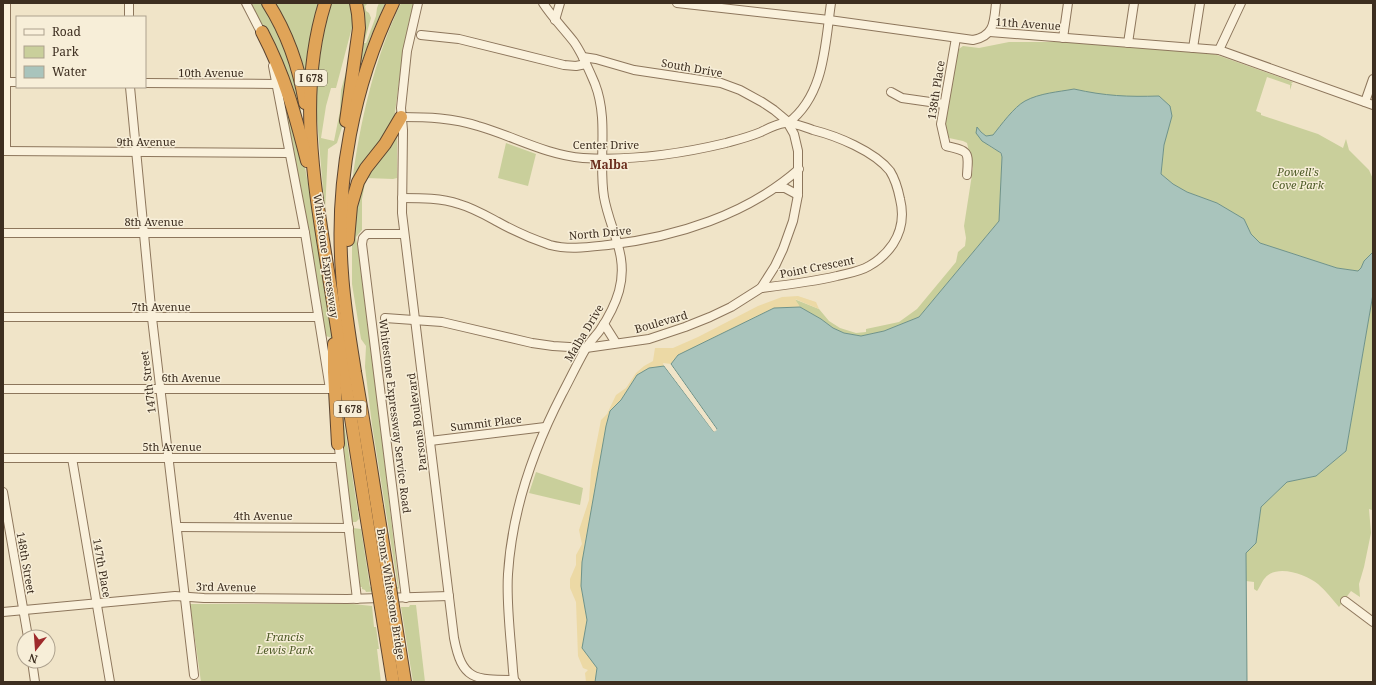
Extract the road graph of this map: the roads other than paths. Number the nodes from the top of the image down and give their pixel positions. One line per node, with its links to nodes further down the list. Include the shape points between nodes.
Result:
1 (6, 3): 31 (street)
2 (129, 3): 18 (street)
3 (246, 3): 21 (street)
4 (268, 3): 44 (highway, via 283,31 297,68)
5 (325, 3): 44 (highway, Whitestone Expressway / I 678, via 316,39 312,72)
6 (356, 3): 51 (highway, via 359,28 342,157)
7 (393, 3): 51 (highway, Whitestone Expressway / I 678, via 379,36 357,106 346,163)
8 (418, 3): 39 (street, via 406,62)
9 (543, 3): 19 (street, Malba Drive)
10 (560, 3): 19 (street)
11 (677, 3): 20 (street, 11th Avenue)
12 (831, 3): 20 (street)
13 (996, 3): 22 (street)
14 (1068, 3): 25 (street)
15 (1134, 3): 26 (street)
16 (1200, 3): 27 (street)
17 (1240, 3): 28 (street)
18 (129, 16)
19 (555, 20): 29 (street, Malba Drive, via 575,44)
20 (828, 20): 24 (street, 11th Avenue); 40 (street, via 818,80 803,107)
21 (262, 32): 34 (street); 52 (highway, via 292,104)
22 (990, 32): 24 (street, 11th Avenue, via 978,39); 25 (street, 11th Avenue)
23 (421, 35): 29 (street, South Drive, via 459,39 564,66 576,66)
24 (956, 38): 38 (street, 138th Place)
25 (1063, 38): 26 (street, 11th Avenue)
26 (1128, 43): 27 (street, 11th Avenue)
27 (1193, 48): 28 (street, 11th Avenue)
28 (1219, 50): 37 (street, 11th Avenue)
29 (584, 61): 40 (street, South Drive, via 596,59 634,70 721,83 740,90 766,105); 45 (street, Malba Drive, via 601,104)
30 (1373, 79): 37 (street)
31 (4, 82): 32 (street); 41 (street)
32 (16, 82)
33 (146, 83): 34 (street, 10th Avenue)
34 (277, 84): 43 (street)
35 (130, 88): 42 (street, 147th Street)
36 (891, 92): 38 (street, via 902,98)
37 (1369, 103)
38 (944, 104): 47 (street, 138th Place, via 941,124 946,146 962,149 967,154)
39 (402, 117): 45 (street, Center Drive, via 459,121 557,154); 50 (street, Parsons Boulevard); 66 (highway, via 364,170 353,199 348,252)
40 (788, 123): 45 (street, Center Drive, via 778,124 744,138 694,150 651,156); 46 (street, Boulevard, via 797,144); 58 (street, Point Crescent, via 834,136 879,160 891,173 897,186 902,209 901,225 890,249 880,259 858,271)
41 (4, 151): 42 (street, 9th Avenue)
42 (136, 153): 43 (street, 9th Avenue); 54 (street, 147th Street)
43 (289, 153): 55 (street)
44 (312, 154): 52 (highway, Whitestone Expressway / I 678)
45 (602, 158): 57 (street, Malba Drive, via 606,207)
46 (799, 170): 48 (street, North Drive); 49 (street, Boulevard)
47 (967, 175)
48 (776, 188): 49 (street, via 785,188); 57 (street, North Drive, via 713,220 664,235)
49 (798, 195): 58 (street, Boulevard, via 793,221 783,249)
50 (402, 198): 56 (street, Parsons Boulevard); 57 (street, North Drive, via 432,198 459,203 530,238 552,245 586,247)
51 (341, 210): 66 (highway, Whitestone Expressway / I 678, via 342,274)
52 (320, 217): 59 (highway, Whitestone Expressway / I 678)
53 (3, 233): 54 (street, 8th Avenue)
54 (144, 233): 55 (street, 8th Avenue); 62 (street, 147th Street)
55 (305, 233): 60 (street)
56 (404, 234): 64 (street, Parsons Boulevard); 85 (street, Whitestone Expressway Service Road, via 369,234 364,237 362,246)
57 (618, 244): 65 (street, Malba Drive, via 621,281 619,292)
58 (761, 288): 67 (street, Boulevard, via 731,307 685,327 648,339)
59 (334, 310): 74 (highway); 80 (highway, Whitestone Expressway / I 678)
60 (318, 317): 62 (street, 7th Avenue); 71 (street)
61 (3, 318): 62 (street, 7th Avenue)
62 (152, 318): 70 (street, 147th Street)
63 (386, 318): 64 (street, Boulevard)
64 (415, 319): 68 (street, Boulevard, via 449,323 537,344); 73 (street, Parsons Boulevard)
65 (604, 324): 67 (street); 68 (street, Malba Drive)
66 (351, 342): 80 (highway, Whitestone Expressway / I 678)
67 (616, 343): 68 (street, Boulevard)
68 (586, 348): 72 (street, Malba Drive)
69 (3, 389): 70 (street, 6th Avenue)
70 (160, 389): 71 (street, 6th Avenue); 77 (street, 147th Street)
71 (330, 389): 74 (street)
72 (545, 427): 73 (street, Summit Place); 95 (street, Malba Drive, via 526,479 511,541 508,584 512,671)
73 (430, 441): 84 (street, Parsons Boulevard)
74 (338, 444): 78 (street)
75 (3, 458): 76 (street, 5th Avenue)
76 (72, 458): 77 (street, 5th Avenue); 88 (street, 147th Place)
77 (168, 458): 78 (street, 5th Avenue); 81 (street, 147th Street)
78 (340, 458): 82 (street)
79 (3, 492): 89 (street, 148th Street)
80 (371, 507): 98 (highway, Bronx-Whitestone Bridge / I 678, bridge); 99 (highway, Bronx-Whitestone Bridge / I 678, bridge)
81 (177, 527): 82 (street, 4th Avenue); 83 (street, 147th Street)
82 (349, 528): 86 (street)
83 (185, 596): 86 (street, 3rd Avenue); 88 (street, 3rd Avenue); 94 (street, 147th Street)
84 (449, 596): 85 (street, 3rd Avenue); 95 (street, Parsons Boulevard, via 457,656 464,669 488,680)
85 (406, 598): 86 (street, 3rd Avenue)
86 (357, 599)
87 (1345, 601): 91 (street)
88 (97, 603): 89 (street, 3rd Avenue); 97 (street, 147th Place)
89 (23, 610): 90 (street, 3rd Avenue); 92 (street, 148th Street)
90 (3, 612)
91 (1373, 622)
92 (27, 629)
93 (33, 669): 96 (street)
94 (194, 675)
95 (515, 681)
96 (35, 682)
97 (110, 682)
98 (393, 682)
99 (405, 682)

